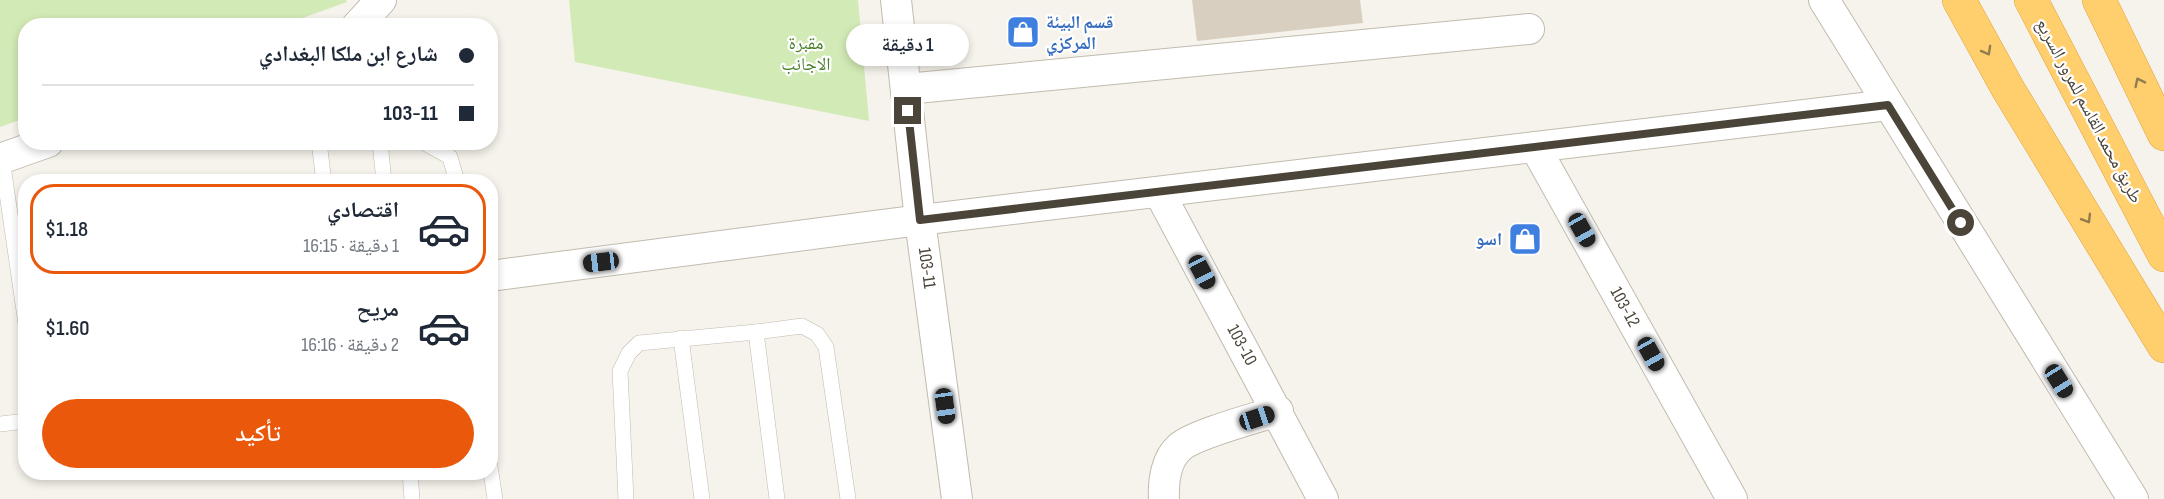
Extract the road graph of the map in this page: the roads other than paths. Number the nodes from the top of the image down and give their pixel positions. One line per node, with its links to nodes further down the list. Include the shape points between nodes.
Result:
1 (381, 0): 7 (street)
2 (896, 0): 9 (street, 103-11)
3 (1824, 0): 10 (street)
4 (1959, 0): 28 (highway, one-way to 28, via 2008,89)
5 (2031, 0): 23 (highway, طريق محمد القاسم للمرور السريع)
6 (2099, 0): 11 (highway, one-way to 6)
7 (364, 18)
8 (1529, 29): 9 (street)
9 (906, 89): 22 (street, 103-11)
10 (1888, 105): 12 (street); 44 (street)
11 (2164, 135)
12 (1535, 147): 21 (street); 43 (street, 103-12)
13 (26, 150): 17 (street)
14 (320, 150): 18 (lane)
15 (381, 150): 19 (lane)
16 (437, 150): 20 (lane, via 450,157)
17 (1, 159): 24 (lane)
18 (323, 174)
19 (383, 174)
20 (455, 174)
21 (1159, 192): 22 (street); 29 (street, 103-10)
22 (920, 220): 25 (street); 40 (street, 103-11)
23 (2164, 255)
24 (18, 271)
25 (498, 275)
26 (756, 332): 27 (lane); 38 (lane); 39 (lane, via 802,326 817,334 826,347)
27 (681, 338): 36 (lane, via 639,343 628,352 620,371); 37 (lane)
28 (2164, 346)
29 (1278, 411): 41 (street, via 1193,439 1180,447 1165,476); 42 (street, 103-10)
30 (18, 423): 31 (lane)
31 (0, 424)
32 (411, 480): 34 (lane)
33 (492, 480): 35 (lane)
34 (412, 499)
35 (495, 499)
36 (626, 499)
37 (702, 499)
38 (777, 499)
39 (848, 499)
40 (957, 499)
41 (1164, 499)
42 (1323, 499)
43 (1732, 499)
44 (2133, 499)

